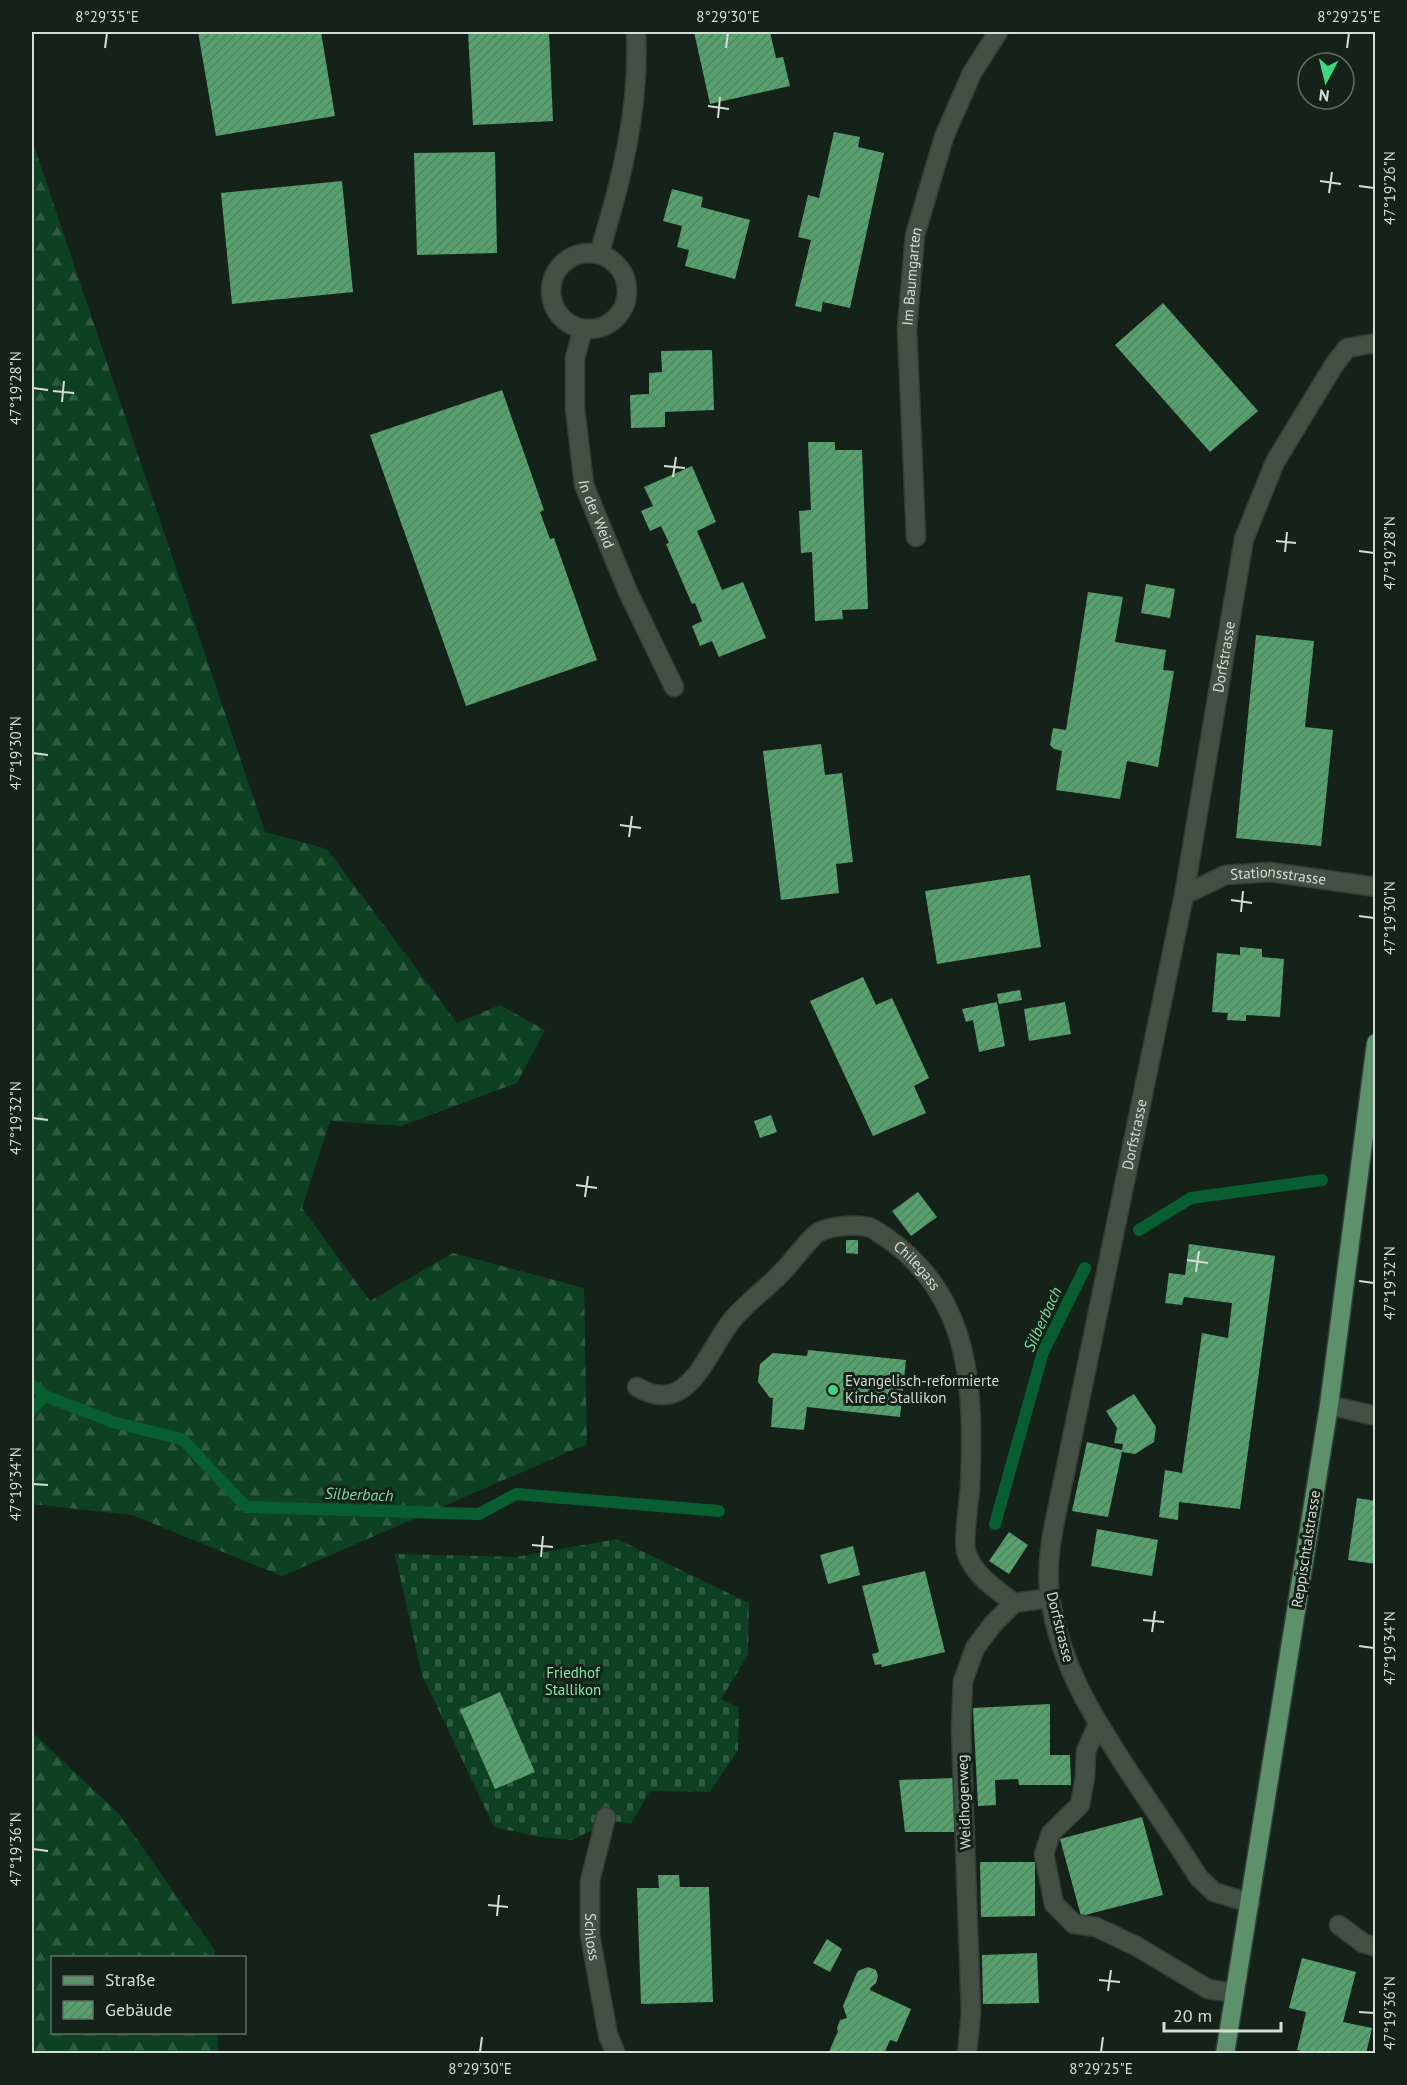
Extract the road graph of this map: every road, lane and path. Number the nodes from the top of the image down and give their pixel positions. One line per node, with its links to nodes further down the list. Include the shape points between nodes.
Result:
1 (636, 32): 3 (street, via 638,64 627,146)
2 (998, 32): 6 (street, Im Baumgarten, via 972,73 944,137 915,235 907,329)
3 (599, 254): 4 (street, via 620,269 627,287 625,306 608,325 596,330); 4 (street, via 575,256 564,262 552,283 551,296 558,312 571,325)
4 (583, 329): 7 (street, In der Weid, via 575,358 574,408 584,485 628,592)
5 (1376, 343): 9 (street, Dorfstrasse, via 1347,348 1334,365 1275,462 1244,539)
6 (916, 537)
7 (674, 687)
8 (1376, 887): 9 (street, Stationsstrasse, via 1270,872 1226,875)
9 (1184, 895): 14 (street, Dorfstrasse, via 1052,1540)
10 (1376, 1043): 12 (main road, Reppischtalstrasse)
11 (637, 1387): 15 (street, Chilegass, via 648,1394 666,1396 685,1389 734,1318 818,1232 846,1225 870,1227 904,1250 936,1285 957,1328 965,1361 971,1446 965,1550 977,1573)
12 (1329, 1405): 13 (street); 18 (main road, Reppischtalstrasse)
13 (1376, 1416)
14 (1050, 1598): 15 (street); 16 (street, Dorfstrasse, via 1064,1653)
15 (1014, 1603): 23 (street, Weidhogerweg, via 975,1648 963,1681 971,2013)
16 (1098, 1724): 18 (street, Dorfstrasse, via 1199,1878 1214,1892); 21 (street, via 1086,1752 1080,1805 1051,1833 1044,1854 1054,1904 1074,1924 1096,1927 1136,1946 1208,1989)
17 (606, 1817): 22 (street, Schloss, via 590,1881 590,1935 608,2035)
18 (1250, 1903): 21 (main road, Reppischtalstrasse)
19 (1339, 1925): 20 (street, via 1363,1943)
20 (1376, 1947)
21 (1235, 1993): 24 (main road, Reppischtalstrasse)
22 (616, 2054)
23 (967, 2054)
24 (1225, 2054)

